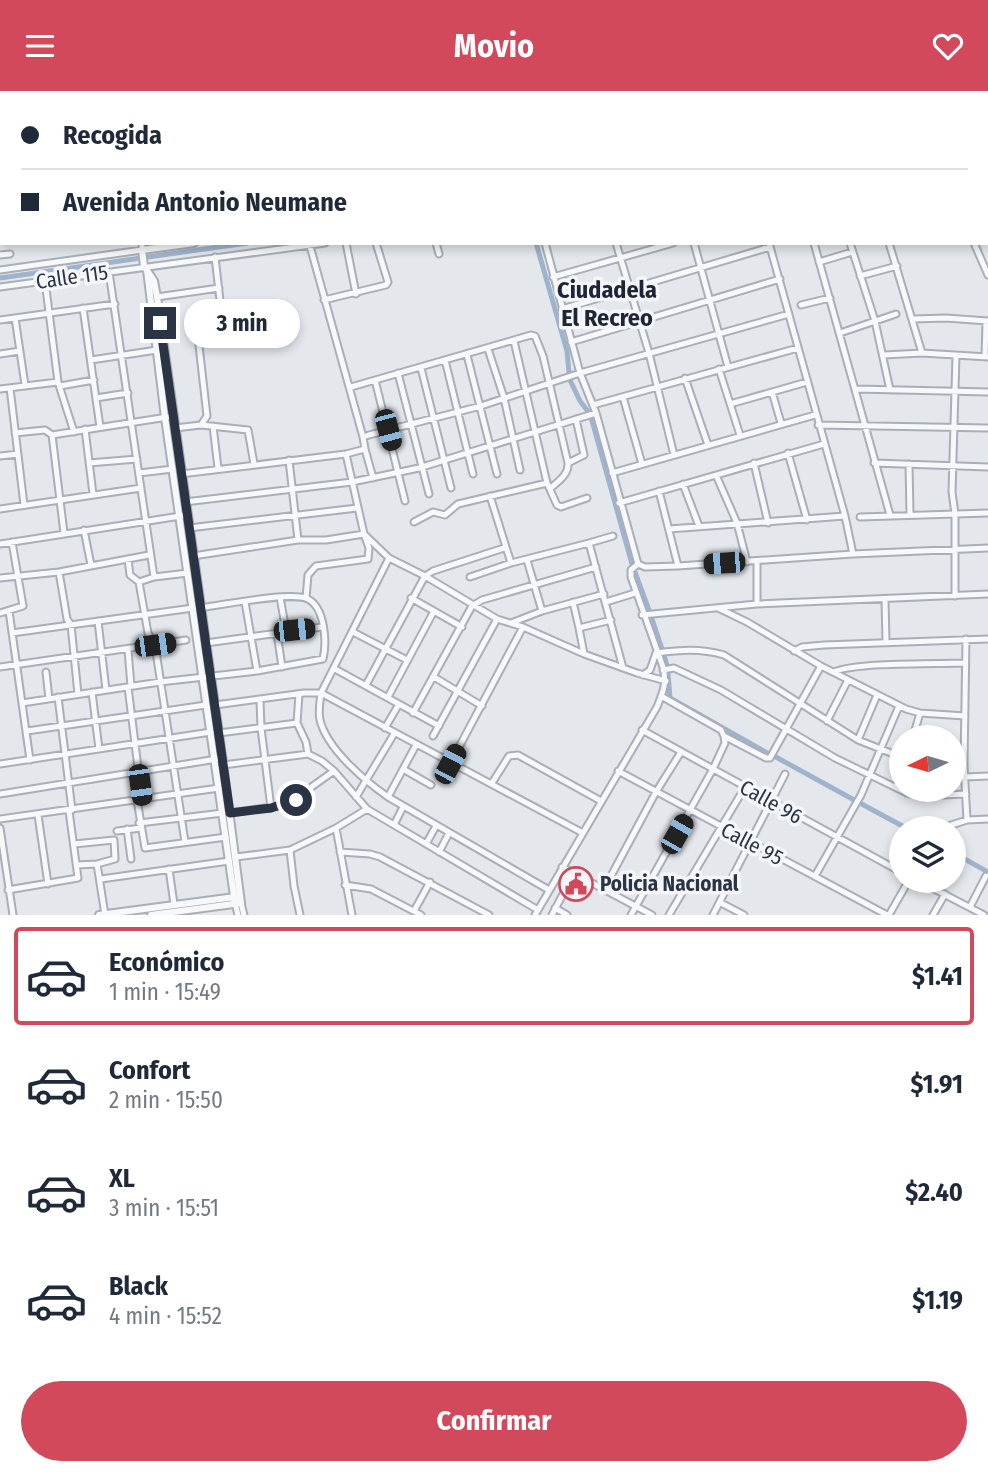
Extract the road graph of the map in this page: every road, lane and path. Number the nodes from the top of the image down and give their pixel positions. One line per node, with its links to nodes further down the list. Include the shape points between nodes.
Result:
1 (177, 245): 16 (street)
2 (315, 245): 15 (street, Calle 115)
3 (346, 245): 37 (street)
4 (377, 245): 37 (street, via 388,282)
5 (437, 245): 19 (street)
6 (546, 245): 31 (street)
7 (617, 245): 22 (street)
8 (666, 245): 22 (street)
9 (695, 245): 26 (street)
10 (770, 245): 26 (street); 32 (street)
11 (815, 245): 23 (street)
12 (850, 245): 17 (street)
13 (890, 245): 24 (street)
14 (975, 245): 29 (street)
15 (310, 246): 21 (street, Calle 115); 40 (street)
16 (142, 249): 25 (street); 27 (street)
17 (852, 252): 23 (street); 30 (street)
18 (10, 254): 20 (street)
19 (439, 254)
20 (0, 255)
21 (215, 257): 25 (street, Calle 115); 35 (street)
22 (621, 258): 31 (street); 36 (street)
23 (819, 262): 39 (street)
24 (897, 266): 30 (street); 50 (street)
25 (145, 267): 28 (street, Calle 115); 38 (street, via 155,281); 60 (street)
26 (701, 267): 36 (street); 41 (street)
27 (0, 270)
28 (109, 272): 33 (street, Calle 115); 42 (street)
29 (988, 275)
30 (860, 276): 53 (street)
31 (554, 277): 45 (street)
32 (780, 279): 41 (street); 47 (street)
33 (45, 281): 34 (street, Calle 115); 46 (street)
34 (0, 288)
35 (219, 288): 38 (street); 112 (street, via 220,311 196,319 207,413)
36 (630, 288): 45 (street); 52 (street)
37 (356, 294): 40 (street)
38 (157, 297): 105 (street)
39 (830, 298): 43 (street); 56 (street)
40 (324, 300): 86 (street)
41 (710, 300): 52 (street); 55 (street)
42 (114, 304): 44 (street); 66 (street)
43 (801, 305)
44 (83, 308): 46 (street); 71 (street)
45 (562, 309): 58 (street)
46 (49, 313): 49 (street); 82 (street)
47 (789, 314): 55 (street); 59 (street)
48 (896, 314): 53 (street)
49 (15, 318): 51 (street); 62 (street)
50 (913, 319): 54 (street); 64 (street)
51 (0, 320)
52 (639, 320): 58 (street); 63 (street)
53 (875, 321): 56 (street); 68 (street)
54 (987, 322): 70 (street)
55 (719, 333): 63 (street); 74 (street)
56 (839, 333): 89 (street)
57 (514, 341): 61 (street); 83 (street, via 537,337); 92 (street)
58 (571, 342): 77 (street)
59 (798, 348): 74 (street); 81 (street)
60 (157, 349): 66 (street); 106 (street)
61 (488, 349): 67 (street); 98 (street)
62 (20, 351): 65 (street); 84 (street)
63 (649, 353): 77 (street); 85 (street)
64 (922, 353): 68 (street); 69 (street)
65 (0, 354)
66 (122, 355): 71 (street); 95 (street)
67 (467, 355): 72 (street); 101 (street)
68 (884, 355): 90 (street)
69 (956, 356): 70 (street); 91 (street)
70 (987, 357)
71 (91, 360): 79 (street)
72 (445, 360): 73 (street); 102 (street)
73 (421, 367): 76 (street); 107 (street)
74 (728, 367): 75 (street)
75 (719, 369): 78 (street); 99 (street)
76 (398, 373): 80 (street); 111 (street)
77 (580, 373): 83 (street); 100 (street)
78 (685, 378): 85 (street); 130 (street)
79 (94, 380): 82 (street); 97 (street)
80 (375, 380): 86 (street); 122 (street)
81 (807, 382): 93 (street); 104 (street)
82 (59, 384): 84 (street); 123 (street)
83 (548, 384): 92 (street); 113 (street)
84 (25, 385): 87 (street)
85 (656, 386): 96 (street); 138 (street)
86 (351, 387): 128 (street)
87 (10, 388): 88 (street); 124 (street)
88 (0, 389)
89 (856, 389): 90 (street); 117 (street)
90 (890, 390): 91 (street)
91 (956, 391): 94 (street); 119 (street)
92 (526, 392): 98 (street); 125 (street)
93 (772, 392): 99 (street); 110 (street)
94 (988, 392)
95 (128, 393): 97 (street); 109 (street)
96 (623, 397): 100 (street); 148 (street)
97 (96, 398): 116 (street)
98 (504, 398): 101 (street); 129 (street)
99 (730, 404): 127 (street)
100 (593, 405): 103 (street)
101 (481, 406): 102 (street); 132 (street)
102 (457, 411): 107 (street); 134 (street)
103 (596, 412): 108 (street); 158 (street)
104 (816, 415): 110 (street); 114 (street)
105 (174, 416): 106 (street); 118 (street)
106 (165, 418): 109 (street); 154 (street)
107 (434, 418): 111 (street); 142 (street)
108 (576, 419): 113 (street); 144 (street, via 584,455)
109 (132, 423): 116 (street); 140 (street)
110 (781, 423): 127 (street)
111 (412, 424): 122 (street); 151 (street)
112 (201, 425): 115 (street); 118 (street)
113 (559, 425): 125 (street); 144 (street)
114 (818, 425): 117 (street); 131 (street)
115 (213, 426): 147 (street, via 248,430); 153 (street)
116 (100, 427): 121 (street)
117 (867, 427): 119 (street); 146 (street)
118 (175, 428): 159 (street)
119 (953, 428): 120 (street); 150 (street)
120 (988, 428)
121 (85, 429): 123 (street); 143 (street)
122 (388, 430): 128 (street); 156 (street)
123 (74, 432): 126 (street)
124 (15, 433): 126 (street, via 45,430); 136 (street)
125 (535, 433): 129 (street); 166 (street)
126 (52, 435): 175 (street)
127 (740, 435): 130 (street)
128 (363, 437): 133 (street)
129 (514, 439): 132 (street); 155 (street)
130 (708, 445): 138 (street)
131 (824, 445): 135 (street); 188 (street)
132 (491, 446): 134 (street); 161 (street)
133 (365, 449): 137 (street); 163 (street)
134 (468, 453): 142 (street); 160 (street)
135 (788, 453): 145 (street); 191 (street)
136 (18, 454): 139 (street); 179 (street)
137 (346, 454): 141 (street); 164 (street)
138 (674, 455): 148 (street)
139 (0, 456)
140 (137, 459): 143 (street); 157 (street)
141 (289, 460): 147 (street); 169 (street)
142 (445, 460): 151 (street); 168 (street)
143 (89, 463): 171 (street)
144 (568, 463): 166 (street, via 564,476)
145 (754, 463): 162 (street); 194 (street)
146 (874, 463): 149 (street); 186 (street)
147 (254, 464): 153 (street)
148 (642, 464): 158 (street)
149 (909, 464): 150 (street); 183 (street)
150 (952, 465): 152 (street); 184 (street)
151 (422, 467): 156 (street); 172 (street)
152 (988, 467)
153 (218, 468): 159 (street)
154 (173, 469): 157 (street); 187 (street)
155 (520, 470)
156 (399, 472): 163 (street); 176 (street)
157 (139, 473): 167 (street)
158 (612, 473): 178 (street)
159 (181, 474): 177 (street)
160 (473, 474)
161 (497, 474)
162 (716, 475): 165 (street); 193 (street)
163 (373, 478): 164 (street)
164 (352, 482): 169 (street); 180 (street)
165 (684, 484): 170 (street); 195 (street)
166 (549, 486): 173 (street); 174 (street, via 561,507)
167 (141, 488): 171 (street); 190 (street)
168 (451, 488)
169 (293, 489): 177 (street); 185 (street)
170 (659, 491): 178 (street); 197 (street)
171 (93, 494): 175 (street)
172 (429, 494)
173 (491, 496): 192 (street); 206 (street)
174 (586, 498)
175 (60, 500): 179 (street); 199 (street)
176 (405, 501)
177 (185, 502): 187 (street)
178 (619, 503): 219 (street)
179 (24, 505): 181 (street)
180 (356, 508): 185 (street); 200 (street)
181 (0, 509)
182 (988, 513): 184 (street)
183 (910, 514): 184 (street); 186 (street)
184 (955, 514): 208 (street)
185 (295, 515): 196 (street); 202 (street)
186 (890, 515): 189 (street)
187 (183, 516): 190 (street); 196 (street); 223 (street)
188 (845, 516): 191 (street); 209 (street)
189 (860, 517)
190 (146, 520): 198 (street); 210 (street)
191 (807, 520): 194 (street)
192 (414, 522)
193 (737, 523): 194 (street); 195 (street); 216 (street)
194 (768, 523)
195 (698, 526): 197 (street)
196 (189, 529): 211 (street)
197 (669, 529): 220 (street)
198 (84, 530): 199 (street); 218 (street)
199 (64, 533): 203 (street)
200 (364, 534): 202 (street); 212 (street); 236 (street, via 369,559 316,566 308,575)
201 (613, 536): 204 (street)
202 (298, 540): 211 (street)
203 (12, 542): 205 (street); 225 (street)
204 (589, 543): 214 (street); 221 (street)
205 (0, 544)
206 (504, 548): 217 (street); 224 (street)
207 (988, 548): 208 (street)
208 (956, 550): 209 (street); 234 (street)
209 (853, 554): 215 (street)
210 (149, 555): 213 (street); 226 (street)
211 (193, 557): 245 (street)
212 (389, 558): 224 (street); 262 (street)
213 (128, 559): 218 (street); 229 (street, via 130,575)
214 (527, 560): 217 (street); 230 (street)
215 (757, 561): 216 (street); 242 (street)
216 (747, 562): 220 (street)
217 (511, 563): 227 (street)
218 (91, 565): 222 (street)
219 (636, 565): 220 (street); 231 (street, via 630,573)
220 (678, 566)
221 (596, 567): 230 (street); 232 (street)
222 (59, 572): 225 (street); 256 (street)
223 (188, 573): 226 (street); 245 (street)
224 (425, 576): 237 (street); 243 (street)
225 (18, 577): 228 (street); 246 (street, via 23,606)
226 (154, 577): 229 (street)
227 (470, 577)
228 (0, 578)
229 (139, 582): 250 (street)
230 (534, 585): 243 (street); 248 (street)
231 (635, 593): 239 (street); 251 (street)
232 (604, 594): 239 (street); 240 (street)
233 (988, 594): 234 (street)
234 (955, 596): 238 (street)
235 (280, 597): 236 (street); 241 (street); 261 (street)
236 (306, 598): 257 (street, via 318,608)
237 (411, 598): 247 (street); 272 (street)
238 (885, 599): 242 (street); 269 (street)
239 (606, 601): 253 (street)
240 (573, 602): 248 (street); 260 (street)
241 (245, 603): 245 (street); 265 (street)
242 (757, 604): 244 (street)
243 (472, 605): 252 (street); 258 (street)
244 (715, 607): 251 (street); 274 (street)
245 (197, 608): 250 (street); 270 (street); 292 (street)
246 (9, 611): 249 (street); 263 (street)
247 (434, 611): 258 (street); 279 (street)
248 (542, 611): 255 (street)
249 (0, 613)
250 (145, 614): 254 (street); 271 (street)
251 (642, 615): 275 (street)
252 (497, 619): 255 (street); 301 (street)
253 (611, 620): 260 (street); 285 (street)
254 (98, 621): 256 (street); 276 (street)
255 (512, 623): 259 (street)
256 (71, 625): 263 (street); 278 (street)
257 (322, 627): 261 (street); 284 (street, via 323,659)
258 (462, 627): 293 (street)
259 (523, 627): 277 (street); 316 (street)
260 (579, 628): 277 (street)
261 (286, 631): 264 (street)
262 (353, 632): 272 (street); 286 (street)
263 (12, 633): 281 (street)
264 (277, 633): 265 (street); 284 (street)
265 (251, 637): 270 (street); 288 (street)
266 (965, 639): 267 (street); 269 (street); 280 (street)
267 (988, 639)
268 (186, 640): 271 (street)
269 (886, 642): 274 (street)
270 (206, 643): 292 (street)
271 (155, 645): 273 (street); 296 (street)
272 (385, 648): 279 (street); 297 (street)
273 (128, 650): 276 (street); 298 (street)
274 (794, 651): 282 (street)
275 (656, 653): 287 (street); 291 (street, via 650,670); 312 (street, via 707,650 723,655)
276 (101, 654): 278 (street); 299 (street)
277 (584, 654): 285 (street)
278 (75, 656): 281 (street); 303 (street)
279 (407, 660): 308 (street)
280 (965, 663): 290 (street); 322 (street)
281 (16, 664): 283 (street); 311 (street)
282 (821, 666): 290 (street); 312 (street)
283 (0, 667)
284 (282, 667): 288 (street)
285 (623, 668): 291 (street)
286 (335, 669): 297 (street); 302 (street)
287 (663, 670): 295 (street); 334 (street, via 674,668 691,675)
288 (257, 671): 292 (street)
289 (46, 672): 309 (street)
290 (834, 672): 294 (street)
291 (643, 674): 295 (street)
292 (207, 677): 296 (street); 314 (street); 315 (street)
293 (434, 677): 301 (street); 319 (street)
294 (848, 680): 305 (street); 324 (street)
295 (666, 681): 306 (street)
296 (160, 682): 298 (street); 318 (street)
297 (366, 685): 308 (street)
298 (130, 686): 299 (street); 321 (street)
299 (106, 690): 300 (street)
300 (92, 692): 303 (street); 323 (street)
301 (457, 692): 316 (street); 329 (street)
302 (321, 693): 304 (street); 331 (street); 365 (street, via 324,731)
303 (78, 694): 307 (street)
304 (299, 694): 310 (street); 325 (street)
305 (877, 695): 317 (street); 341 (street)
306 (661, 696): 333 (street); 339 (street)
307 (58, 697): 309 (street); 326 (street)
308 (388, 697): 313 (street)
309 (49, 699): 311 (street)
310 (260, 700): 315 (street); 330 (street)
311 (22, 703): 332 (street)
312 (801, 703): 324 (street); 334 (street)
313 (399, 704): 319 (street); 331 (street)
314 (206, 705): 318 (street); 335 (street)
315 (215, 705): 336 (street)
316 (482, 706): 354 (street)
317 (899, 706): 320 (street); 345 (street)
318 (165, 709): 321 (street); 340 (street)
319 (414, 713): 329 (street)
320 (920, 713): 322 (street); 327 (street)
321 (130, 715): 323 (street); 342 (street)
322 (965, 716): 328 (street)
323 (95, 720): 326 (street); 344 (street)
324 (827, 721): 341 (street)
325 (297, 723): 330 (street); 348 (street)
326 (61, 725): 332 (street); 349 (street)
327 (916, 725)
328 (965, 725)
329 (439, 726): 338 (street)
330 (261, 728): 336 (street); 352 (street)
331 (385, 728): 337 (street)
332 (27, 730): 350 (street)
333 (642, 730): 346 (street, Calle 96); 359 (street)
334 (786, 730): 339 (street, via 768,759); 362 (street)
335 (211, 732): 340 (street); 351 (street)
336 (219, 733): 351 (street)
337 (394, 734): 343 (street); 365 (street)
338 (433, 736)
339 (724, 736): 357 (street)
340 (169, 738): 342 (street); 355 (street)
341 (858, 740): 345 (street)
342 (135, 743): 344 (street); 358 (street)
343 (416, 745): 354 (street); 356 (street)
344 (99, 749): 349 (street)
345 (882, 750): 347 (street); 362 (street)
346 (681, 752): 357 (street, Calle 96); 372 (street)
347 (889, 753)
348 (308, 754): 352 (street); 360 (street)
349 (64, 755): 350 (street); 366 (street)
350 (30, 760): 353 (street)
351 (220, 760): 352 (street); 355 (street); 371 (street); 386 (street)
352 (266, 760): 382 (street)
353 (0, 764)
354 (450, 764): 367 (street)
355 (173, 765): 358 (street); 374 (street)
356 (403, 769): 369 (street); 376 (street)
357 (713, 769): 370 (street, Calle 96); 385 (street)
358 (137, 770): 366 (street); 377 (street)
359 (618, 771): 372 (street, Calle 95); 378 (street)
360 (334, 772): 375 (street); 382 (street, via 296,800)
361 (785, 774): 379 (street)
362 (870, 775): 368 (street); 403 (street)
363 (988, 776): 364 (street)
364 (966, 777)
365 (365, 781): 375 (street); 376 (street)
366 (68, 782): 373 (street); 384 (street)
367 (492, 783): 378 (street, via 509,756 518,755); 400 (street)
368 (889, 783)
369 (431, 785)
370 (745, 787): 379 (street, Calle 96); 395 (street)
371 (219, 788): 374 (street); 386 (street)
372 (656, 792): 385 (street, Calle 95); 425 (street)
373 (0, 794)
374 (178, 794): 377 (street); 388 (street)
375 (356, 797): 383 (street)
376 (388, 797): 381 (street)
377 (139, 800): 384 (street); 392 (street)
378 (601, 801): 400 (street)
379 (772, 802): 403 (street, Calle 96); 405 (street)
380 (966, 802): 391 (street)
381 (403, 807): 393 (street); 394 (street)
382 (271, 808): 386 (street)
383 (368, 809): 393 (street); 397 (street)
384 (70, 810): 387 (street); 406 (street)
385 (691, 810): 395 (street, Calle 95); 433 (street)
386 (227, 813): 388 (street); 402 (street); 412 (street)
387 (38, 815): 389 (street); 423 (street)
388 (181, 817): 392 (street); 404 (street)
389 (0, 819)
390 (988, 819): 391 (street)
391 (967, 820)
392 (140, 825): 398 (street); 404 (street, via 145,848)
393 (394, 825): 407 (street)
394 (436, 826): 401 (street); 407 (street)
395 (720, 827): 405 (street, Calle 95); 453 (street)
396 (0, 828): 427 (street)
397 (336, 828): 408 (street); 409 (street)
398 (127, 829): 399 (street); 411 (street)
399 (117, 831)
400 (581, 832): 416 (street)
401 (449, 833): 410 (street); 426 (street)
402 (226, 837): 404 (street); 412 (street)
403 (836, 838): 415 (street, Calle 96); 419 (street)
404 (185, 842)
405 (751, 842): 419 (street, Calle 95); 431 (street)
406 (74, 844): 413 (street, via 114,840 116,859); 414 (street)
407 (426, 844): 410 (street)
408 (290, 850): 412 (street); 446 (street)
409 (340, 852): 422 (street, via 380,857); 424 (street)
410 (439, 852): 437 (street)
411 (131, 859)
412 (233, 859): 417 (street); 430 (street)
413 (97, 864): 414 (street); 421 (street)
414 (77, 865): 423 (street, via 78,877)
415 (889, 866)
416 (562, 867): 418 (street); 426 (street)
417 (169, 869): 421 (street); 432 (street)
418 (574, 873): 425 (street); 438 (street)
419 (815, 876): 456 (street, Calle 95)
420 (986, 876): 434 (street)
421 (101, 879): 442 (street)
422 (430, 883): 435 (street); 449 (street)
423 (48, 884): 427 (street)
424 (345, 885): 435 (street, via 372,889); 447 (street)
425 (604, 889): 433 (street)
426 (549, 890): 437 (street)
427 (9, 891): 440 (street)
428 (901, 893): 456 (street)
429 (945, 894): 434 (street); 457 (street)
430 (237, 900): 432 (street); 436 (street); 444 (street); 445 (street)
431 (721, 903): 454 (street); 455 (street)
432 (174, 904): 442 (street)
433 (635, 906): 451 (street); 452 (street)
434 (970, 907): 458 (street)
435 (414, 911): 448 (street)
436 (201, 912): 439 (street)
437 (537, 913)
438 (553, 913): 450 (street)
439 (169, 914): 443 (street)
440 (13, 915)
441 (99, 915): 442 (street)
442 (105, 915)
443 (151, 915)
444 (238, 915)
445 (244, 915)
446 (300, 915)
447 (352, 915)
448 (421, 915)
449 (489, 915)
450 (567, 915)
451 (631, 915)
452 (652, 915)
453 (669, 915)
454 (713, 915)
455 (744, 915)
456 (888, 915)
457 (933, 915)
458 (983, 915)

